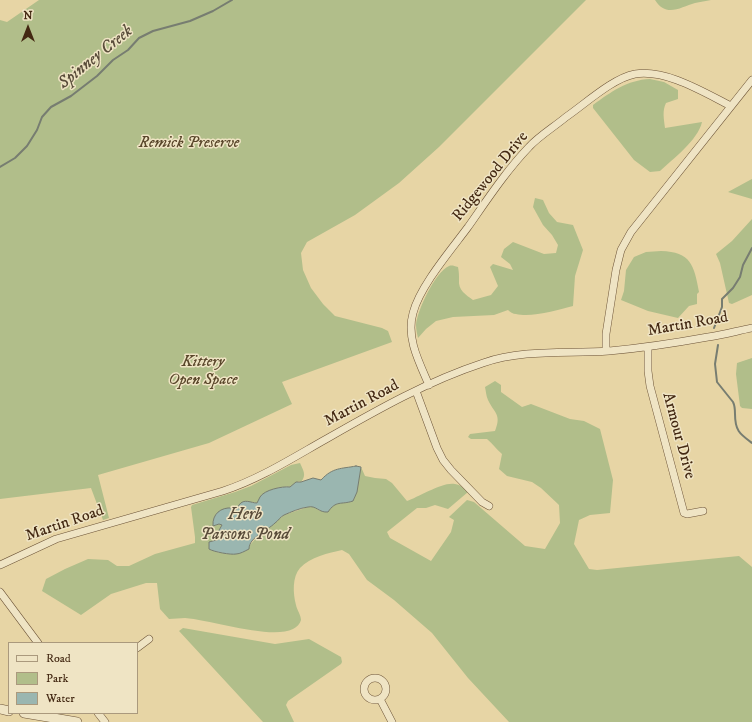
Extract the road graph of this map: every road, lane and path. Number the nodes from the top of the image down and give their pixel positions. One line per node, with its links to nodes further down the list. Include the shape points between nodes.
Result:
1 (752, 80): 2 (street)
2 (731, 106): 5 (street, via 631,232 621,250 606,334); 6 (street, Ridgewood Drive, via 668,77 652,73 630,75 613,83 529,147 456,243 417,301 411,324 411,337)
3 (752, 328): 4 (street, Martin Road)
4 (648, 347): 5 (street, Martin Road); 9 (street, Armour Drive, via 650,386 684,513)
5 (606, 351): 6 (street, Martin Road, via 506,356 460,371)
6 (429, 385): 7 (street, Martin Road)
7 (416, 391): 8 (street, via 443,460); 10 (street, Martin Road, via 244,483 56,539)
8 (488, 506)
9 (703, 511)
10 (0, 565)
11 (0, 592): 13 (street)
12 (149, 639): 14 (street)
13 (37, 642)
14 (138, 647)
15 (380, 699): 20 (street)
16 (30, 714): 18 (street)
17 (99, 714): 19 (street)
18 (77, 722)
19 (105, 722)
20 (392, 722)

